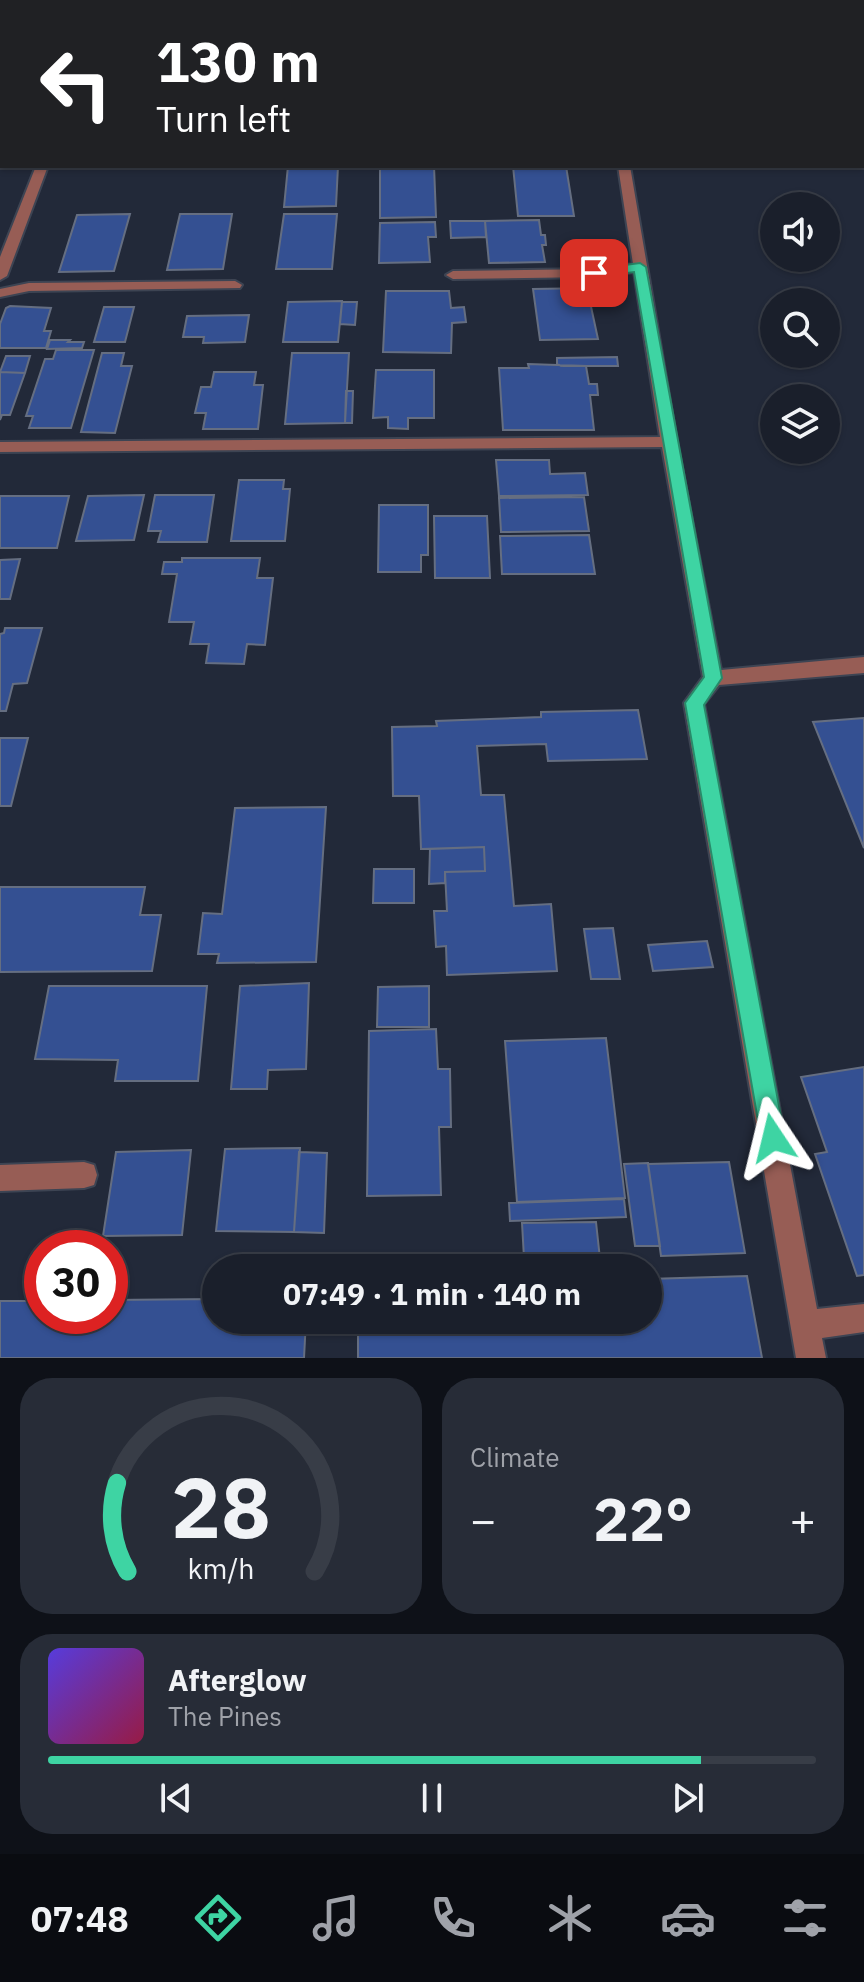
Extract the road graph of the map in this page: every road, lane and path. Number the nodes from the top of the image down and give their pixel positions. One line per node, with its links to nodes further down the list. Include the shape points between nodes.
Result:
1 (41, 168): 5 (street)
2 (624, 168): 3 (street)
3 (640, 267): 4 (street, via 594,273); 8 (street)
4 (453, 275)
5 (0, 276)
6 (235, 285): 7 (street, via 29,287)
7 (0, 293)
8 (669, 442): 9 (street); 11 (street)
9 (0, 447)
10 (864, 665): 11 (street)
11 (713, 678): 15 (street, via 694,703)
12 (84, 1175): 13 (street)
13 (0, 1178)
14 (864, 1318): 15 (street)
15 (807, 1325): 16 (street)
16 (811, 1358)

